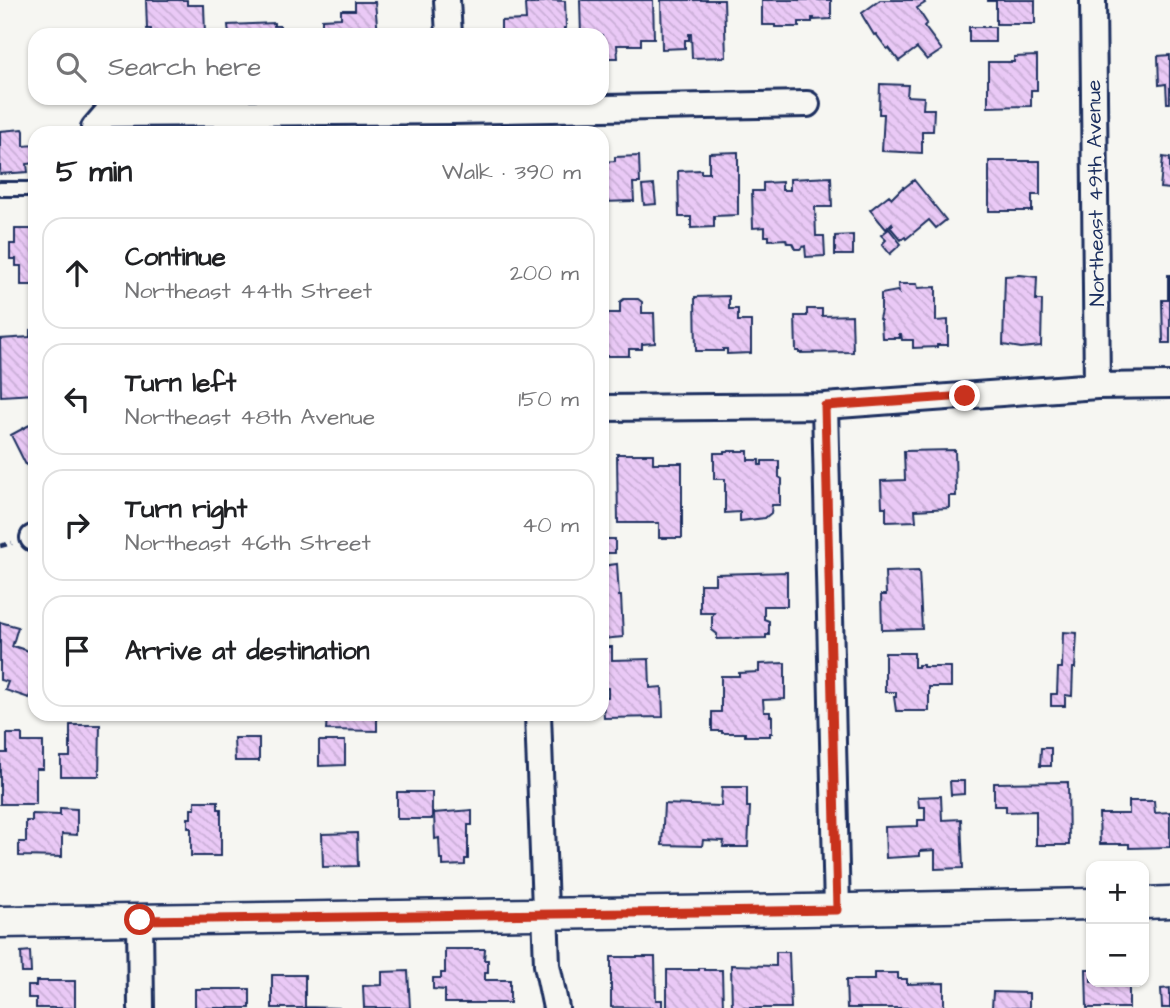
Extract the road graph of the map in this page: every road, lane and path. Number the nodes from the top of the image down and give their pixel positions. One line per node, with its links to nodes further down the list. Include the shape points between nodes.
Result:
1 (447, 0): 3 (street)
2 (1093, 0): 10 (street, Northeast 49th Avenue)
3 (449, 28)
4 (807, 104): 5 (street)
5 (453, 114): 6 (street, via 106,114)
6 (97, 126)
7 (0, 189): 8 (lane)
8 (28, 189)
9 (1170, 385): 10 (street)
10 (1097, 386): 11 (street)
11 (825, 406): 12 (street); 17 (street)
12 (609, 408)
13 (538, 721): 18 (street)
14 (1170, 902): 15 (street)
15 (1149, 903)
16 (1086, 904): 17 (street)
17 (837, 910): 18 (street)
18 (545, 915): 19 (street); 22 (street, via 547,965)
19 (140, 920): 20 (street); 21 (street)
20 (0, 922)
21 (141, 1008)
22 (556, 1008)

